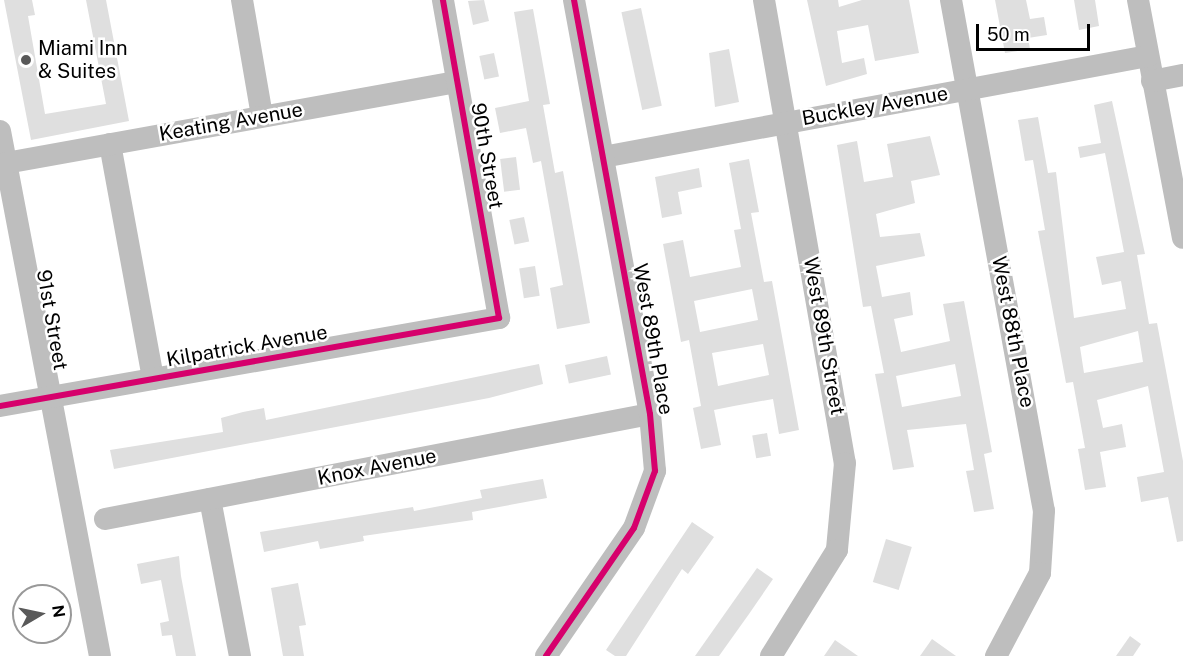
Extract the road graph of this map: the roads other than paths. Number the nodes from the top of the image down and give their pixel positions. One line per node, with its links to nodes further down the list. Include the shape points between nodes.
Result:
1 (242, 0): 12 (street)
2 (443, 0): 9 (street, 90th Street)
3 (574, 0): 16 (street, West 89th Place)
4 (764, 0): 13 (street, West 89th Street)
5 (951, 0): 11 (street, West 88th Place)
6 (1138, 0): 7 (street)
7 (1148, 56): 10 (street); 11 (street, Buckley Avenue)
8 (1183, 75): 10 (street)
9 (457, 81): 12 (street, Keating Avenue); 19 (street, 90th Street)
10 (1152, 81): 18 (street)
11 (967, 90): 13 (street, Buckley Avenue); 30 (street, West 88th Place, via 1044,511 1040,573)
12 (262, 117): 15 (street, Keating Avenue)
13 (786, 123): 16 (street, Buckley Avenue); 29 (street, West 89th Street, via 842,434 846,495 843,526 826,573)
14 (0, 131): 17 (street, 91st Street)
15 (110, 144): 17 (street, Keating Avenue); 20 (street)
16 (603, 157): 23 (street, West 89th Place)
17 (6, 163): 21 (street, 91st Street)
18 (1183, 238)
19 (499, 318): 20 (street, Kilpatrick Avenue)
20 (153, 379): 21 (street, Kilpatrick Avenue)
21 (49, 397): 22 (street, Kilpatrick Avenue); 26 (street, 91st Street)
22 (0, 406)
23 (650, 414): 24 (street, Knox Avenue); 28 (street, West 89th Place, via 655,471 644,510)
24 (210, 499): 25 (street, Knox Avenue); 27 (street)
25 (105, 519)
26 (100, 656)
27 (240, 656)
28 (546, 656)
29 (771, 656)
30 (996, 656)

